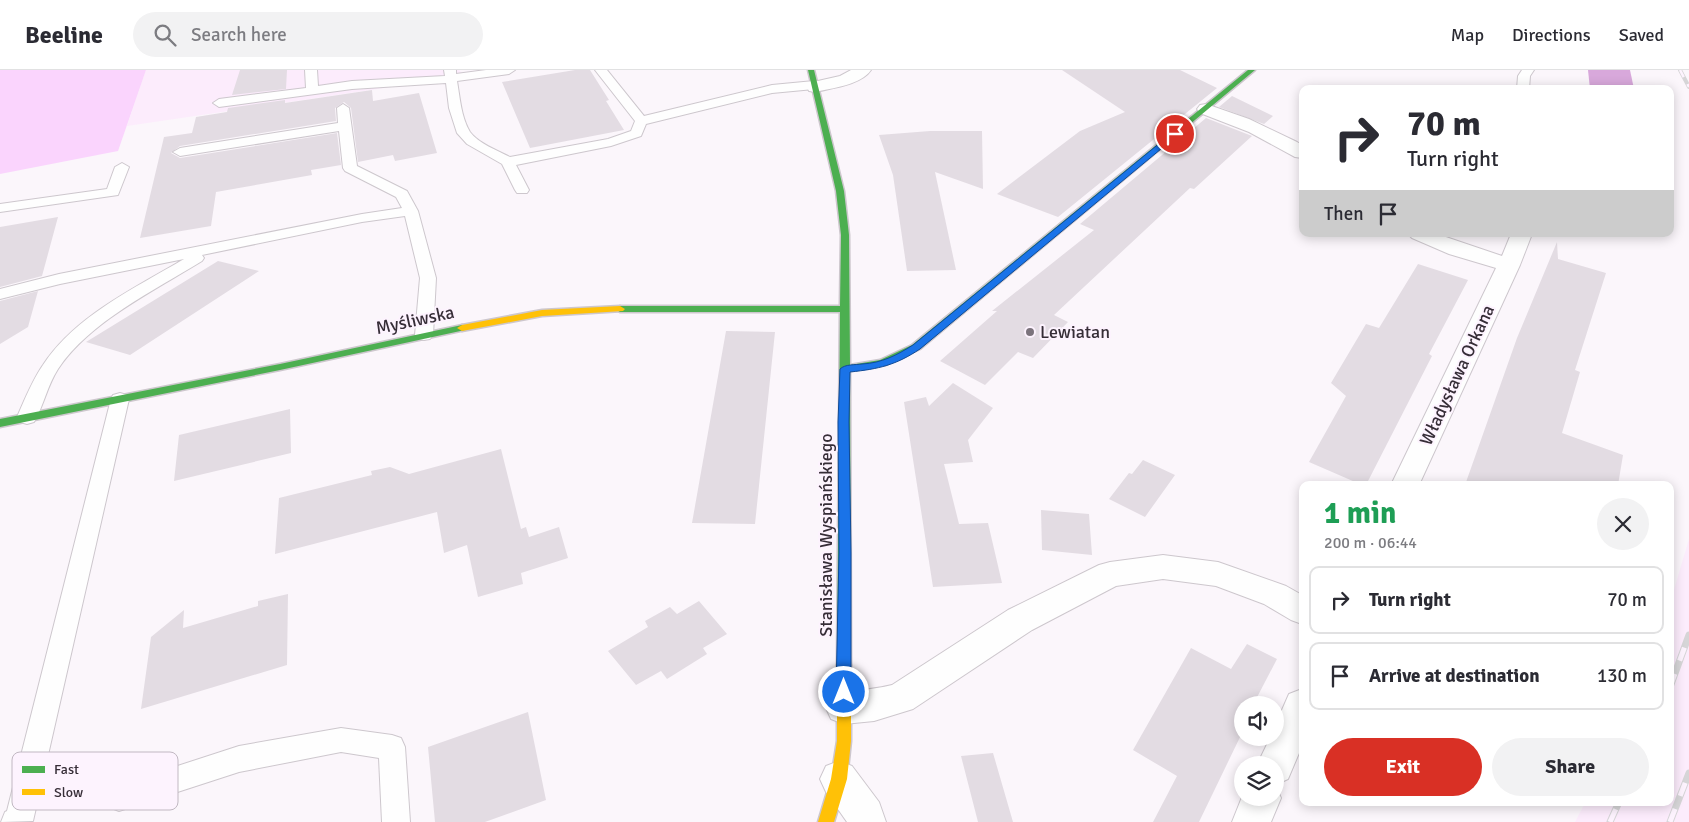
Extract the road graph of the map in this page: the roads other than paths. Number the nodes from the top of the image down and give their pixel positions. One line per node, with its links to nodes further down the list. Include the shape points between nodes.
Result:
1 (311, 70): 11 (lane)
2 (509, 70): 8 (lane)
3 (601, 70): 15 (lane)
4 (811, 70): 10 (street, Stanisława Wyspiańskiego)
5 (863, 70): 10 (street, via 846,79)
6 (1252, 70): 14 (street)
7 (1528, 70): 9 (lane)
8 (450, 75): 11 (lane); 19 (lane, via 455,108 464,133)
9 (1523, 85)
10 (815, 86): 15 (lane, via 772,89); 29 (street, Stanisława Wyspiańskiego, via 840,191 845,235)
11 (312, 91): 12 (lane)
12 (219, 103)
13 (343, 108): 16 (lane)
14 (1206, 109): 17 (street, via 1229,116); 31 (street, via 916,347 896,360)
15 (641, 122): 19 (lane, via 636,133 611,142)
16 (345, 126): 18 (lane); 23 (lane, via 350,168 402,194)
17 (1299, 151)
18 (180, 152)
19 (508, 162): 21 (lane)
20 (122, 167): 22 (lane, via 113,192)
21 (522, 190)
22 (0, 208)
23 (411, 211): 26 (lane); 30 (lane, via 428,278)
24 (1427, 237): 27 (street)
25 (1520, 237): 27 (street, Władysława Orkana)
26 (210, 250): 28 (lane, via 59,279); 33 (lane, via 116,309 71,342 52,363)
27 (1509, 265): 35 (street, Władysława Orkana)
28 (0, 294)
29 (844, 309): 30 (street, Myśliwska, via 623,308 542,313); 31 (street, Stanisława Wyspiańskiego)
30 (424, 336): 32 (street, Myśliwska)
31 (845, 369): 37 (street, Stanisława Wyspiańskiego)
32 (120, 399): 33 (street, Myśliwska); 39 (lane)
33 (28, 417): 34 (street, Myśliwska)
34 (0, 423)
35 (1407, 481)
36 (1299, 608): 37 (street, via 1275,595 1218,574 1163,567 1110,574 1020,620 901,698)
37 (844, 708): 42 (street, Stanisława Wyspiańskiego)
38 (1299, 712): 40 (street)
39 (36, 752)
40 (1280, 756)
41 (178, 779): 46 (lane, via 239,759 341,740 392,747)
42 (839, 779): 47 (street, Stanisława Wyspiańskiego); 48 (street)
43 (1258, 806): 49 (street)
44 (22, 810): 45 (lane, via 19,821)
45 (15, 822)
46 (396, 822)
47 (826, 822)
48 (867, 822)
49 (1251, 822)

